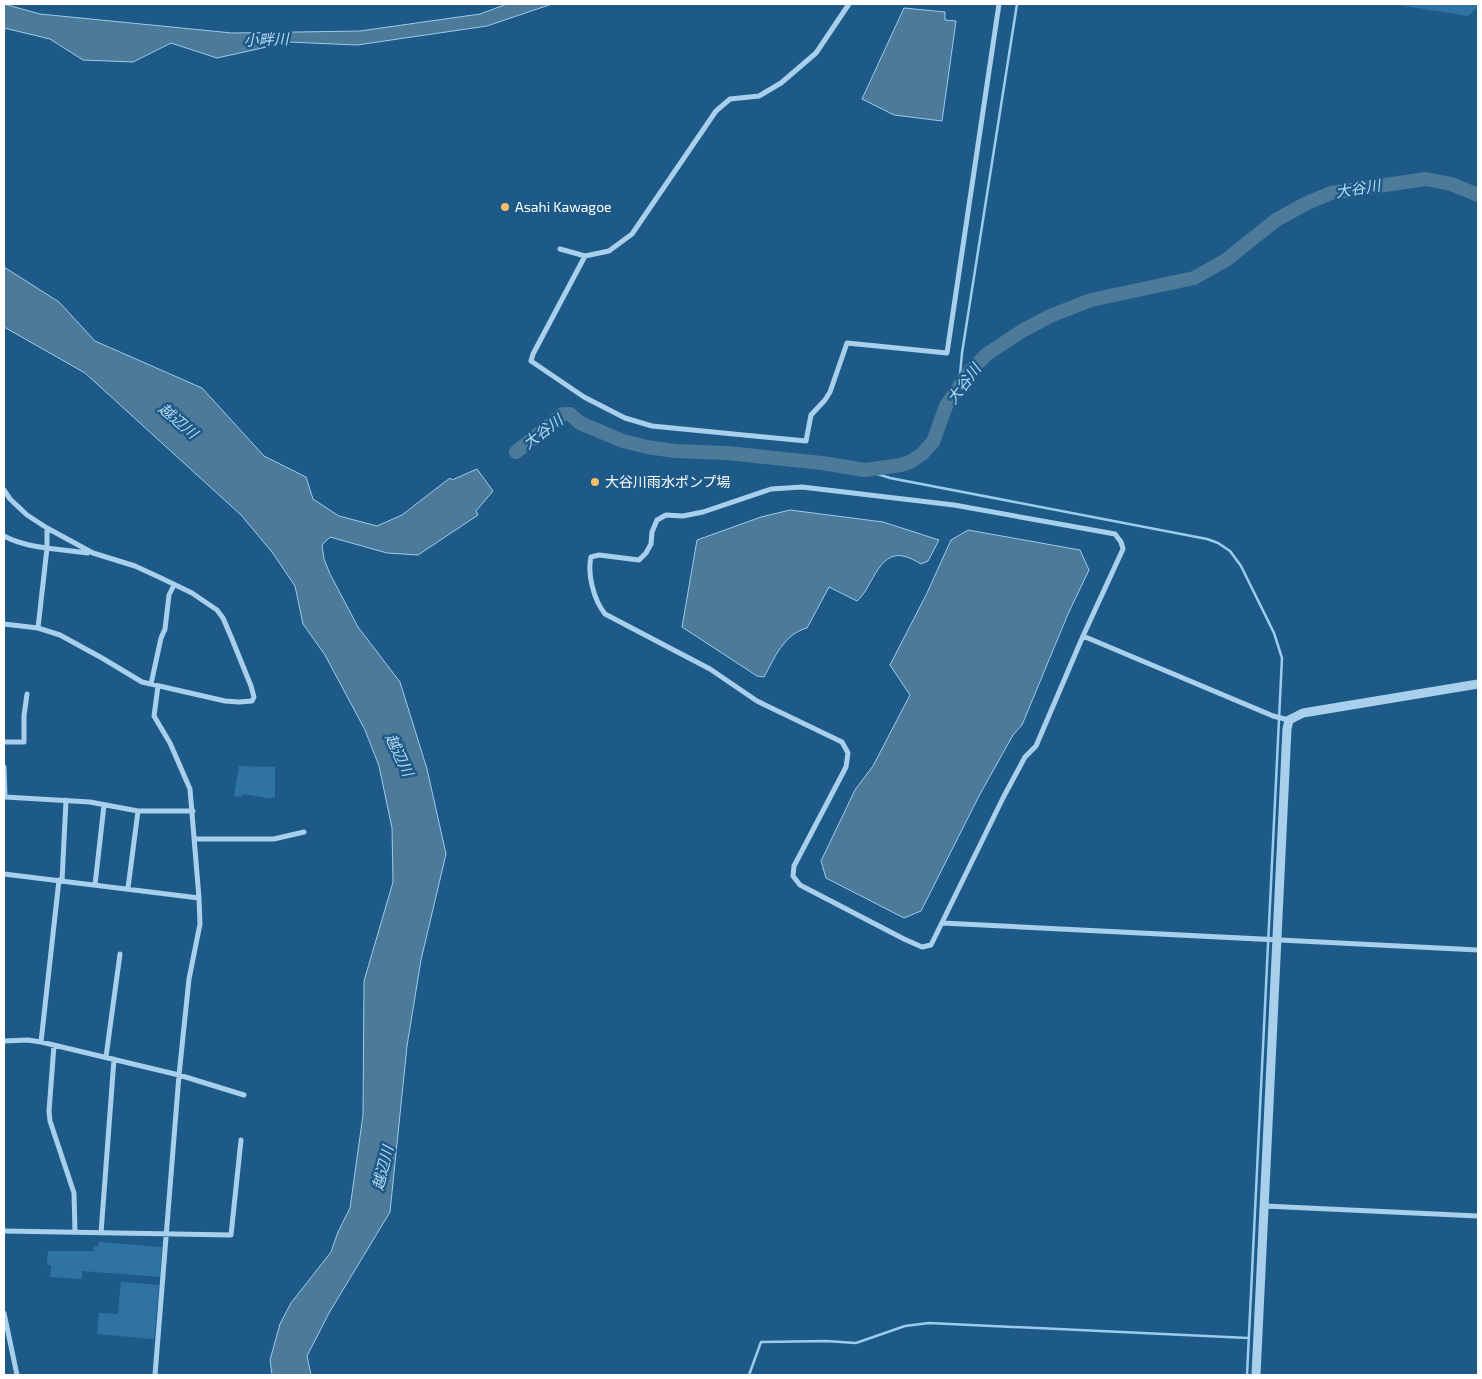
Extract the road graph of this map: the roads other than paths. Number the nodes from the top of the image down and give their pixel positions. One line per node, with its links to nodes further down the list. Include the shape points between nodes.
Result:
1 (849, 4): 4 (street, via 816,53 780,83 759,96 730,99 716,110 632,234 609,251)
2 (999, 4): 4 (street, via 947,353 847,343 830,392 811,415 806,441 652,426 625,418 584,397 531,361)
3 (560, 250): 4 (street)
4 (585, 256)
5 (4, 490): 6 (street, via 27,515)
6 (47, 528): 8 (street); 9 (street)
7 (4, 536): 8 (street)
8 (47, 548): 9 (street); 12 (street)
9 (94, 553): 10 (street, via 135,566)
10 (174, 585): 14 (street, via 169,595 165,629); 16 (street, via 206,602 223,618 254,697 247,702 225,701)
11 (4, 624): 12 (street)
12 (38, 628): 14 (street, via 70,640)
13 (1083, 636): 18 (street); 32 (street, via 1036,746 1025,757 1004,796); 32 (street, via 1123,549 1115,534 954,504 802,487 770,489 703,512 666,515 657,520 651,544 639,560 591,557 590,575 600,608 605,614 710,669 757,701 842,742 846,748 846,767 794,866 794,876 800,886 922,947 931,945)
14 (151, 684): 16 (street)
15 (1478, 684): 18 (street, via 1302,713)
16 (158, 686): 24 (street, via 154,716 190,789)
17 (27, 694): 19 (street, via 24,742)
18 (1289, 720): 33 (street)
19 (4, 742)
20 (4, 767): 21 (street, via 5,797)
21 (66, 800): 22 (street); 28 (street)
22 (104, 805): 23 (street); 29 (street)
23 (138, 811): 24 (street); 30 (street)
24 (193, 811): 26 (street)
25 (304, 832): 26 (street, via 274,839)
26 (195, 840): 31 (street)
27 (4, 874): 28 (street)
28 (60, 881): 29 (street); 37 (street)
29 (95, 885): 30 (street)
30 (128, 888): 31 (street)
31 (199, 898): 41 (street, via 200,924)
32 (942, 923): 33 (street)
33 (1277, 940): 34 (street); 44 (street)
34 (1478, 950)
35 (120, 954): 39 (street)
36 (4, 1041): 37 (street)
37 (41, 1042): 38 (street)
38 (54, 1045): 39 (street); 47 (street, via 50,1121 74,1193)
39 (106, 1057): 40 (street)
40 (114, 1060): 41 (street); 48 (street)
41 (178, 1075): 42 (street); 49 (street)
42 (244, 1094)
43 (241, 1140): 49 (street, via 231,1235)
44 (1264, 1206): 45 (street); 53 (street)
45 (1478, 1216)
46 (4, 1232): 47 (street)
47 (75, 1232): 48 (street)
48 (101, 1233): 49 (street)
49 (166, 1234): 52 (street)
50 (4, 1313): 51 (street)
51 (17, 1375)
52 (156, 1375)
53 (1256, 1375)

